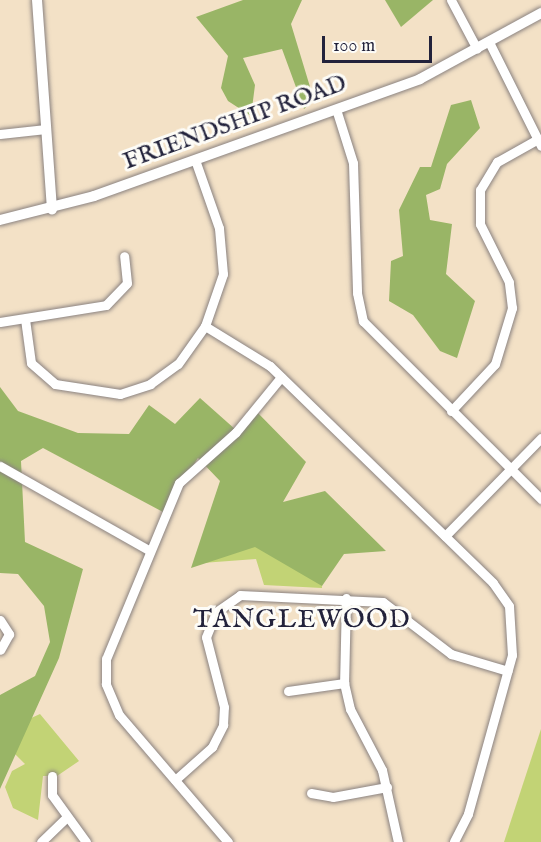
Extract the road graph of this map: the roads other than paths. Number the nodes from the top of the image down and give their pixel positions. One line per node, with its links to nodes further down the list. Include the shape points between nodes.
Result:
1 (37, 0): 7 (street)
2 (451, 0): 5 (street)
3 (541, 13): 4 (street, FRIENDSHIP ROAD)
4 (489, 42): 5 (street, FRIENDSHIP ROAD); 9 (street)
5 (477, 49): 6 (street, FRIENDSHIP ROAD, via 431,75)
6 (336, 109): 10 (street, FRIENDSHIP ROAD); 18 (street, via 353,163 363,321)
7 (46, 129): 8 (street); 11 (street)
8 (0, 134)
9 (539, 142): 18 (street, via 497,162 480,189 480,224 509,282 512,308 495,364)
10 (195, 160): 11 (street, FRIENDSHIP ROAD); 16 (street, via 223,255 220,288)
11 (52, 209): 12 (street, FRIENDSHIP ROAD)
12 (0, 220)
13 (124, 256): 14 (street, via 127,283 106,305)
14 (26, 321): 15 (street); 16 (street, via 31,363 44,379 113,394 164,375)
15 (0, 322)
16 (205, 327): 17 (street)
17 (281, 377): 23 (street); 24 (street, via 231,437 184,475)
18 (451, 411): 21 (street)
19 (541, 438): 21 (street)
20 (0, 466): 24 (street)
21 (511, 470): 22 (street); 23 (street)
22 (541, 499)
23 (445, 536): 28 (street, via 509,606 515,637)
24 (150, 551): 32 (street, via 110,645 105,676 119,715)
25 (346, 598): 28 (street, via 394,607 451,654); 29 (street); 32 (street, via 252,592 233,598 216,612 206,645 224,706 223,725 212,747)
26 (0, 620): 27 (street, via 9,634)
27 (0, 650)
28 (508, 671): 40 (street, via 468,814)
29 (344, 683): 30 (street); 33 (street)
30 (288, 691)
31 (52, 776): 35 (street, via 52,795)
32 (175, 780): 38 (street)
33 (387, 787): 34 (street, via 333,797); 39 (street)
34 (311, 793)
35 (65, 819): 36 (street); 37 (street)
36 (41, 842)
37 (86, 842)
38 (228, 842)
39 (398, 842)
40 (454, 842)

